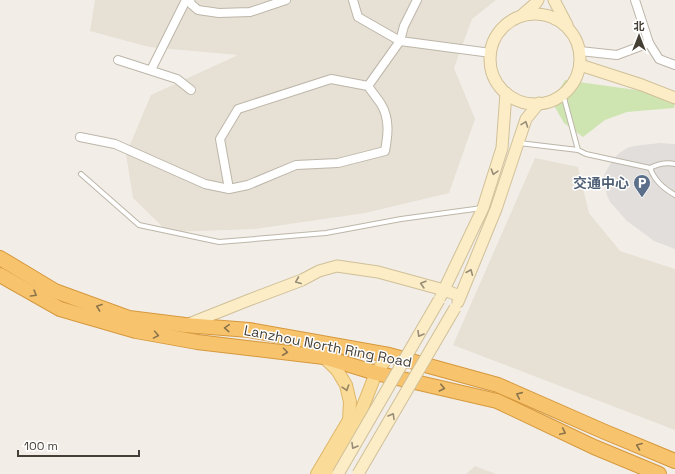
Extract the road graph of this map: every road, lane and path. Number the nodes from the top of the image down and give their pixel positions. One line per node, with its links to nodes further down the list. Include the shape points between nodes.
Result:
1 (186, 0): 18 (street)
2 (190, 0): 3 (street, via 198,10 219,13 250,12)
3 (286, 0)
4 (353, 0): 11 (street, via 358,17)
5 (417, 0): 11 (street, via 404,26)
6 (538, 0): 9 (main road)
7 (554, 0): 10 (main road)
8 (635, 0): 12 (street)
9 (519, 17): 10 (main road, via 545,15); 14 (main road, via 500,31)
10 (568, 28): 13 (main road, via 576,39)
11 (400, 41): 14 (street); 19 (street)
12 (649, 43): 13 (street, via 617,54); 17 (street, via 659,59)
13 (580, 51): 16 (main road)
14 (491, 53): 21 (main road, via 493,75)
15 (118, 60): 18 (street)
16 (580, 65): 22 (main road, via 574,81); 23 (main road)
17 (675, 65)
18 (151, 70): 20 (street, via 177,79)
19 (368, 86): 31 (street, via 331,79 238,109 220,139); 31 (street, via 381,104 387,119 385,151 338,162 296,166 248,185)
20 (191, 90)
21 (506, 93): 24 (main road, via 522,101); 33 (main road, one-way to 33, via 502,148)
22 (563, 94): 24 (main road); 27 (lane)
23 (675, 98)
24 (539, 103): 26 (main road, one-way to 24, via 526,119)
25 (80, 137): 31 (street, via 115,144 205,184)
26 (519, 143): 27 (lane); 34 (main road)
27 (578, 150): 29 (lane)
28 (675, 164): 29 (lane, via 659,164)
29 (650, 168): 32 (lane, via 660,185)
30 (81, 174): 33 (lane, via 139,225 219,242 326,233 401,219)
31 (229, 189)
32 (675, 195)
33 (483, 208): 34 (lane); 37 (main road)
34 (496, 209): 38 (main road, one-way to 34)
35 (0, 258): 39 (highway, Lanzhou North Ring Road, one-way to 35, via 129,318 54,291)
36 (0, 275): 41 (highway, Lanzhou North Ring Road, one-way to 41, via 60,309 136,331 196,342)
37 (442, 295): 38 (main road); 39 (main road, one-way to 39, via 378,272 337,266); 46 (main road, one-way to 46, bridge)
38 (460, 296): 47 (main road, one-way to 38, bridge)
39 (185, 325): 40 (highway, Lanzhou North Ring Road, one-way to 39, via 249,330)
40 (389, 355): 42 (main road); 43 (highway, Lanzhou North Ring Road, one-way to 40, via 498,385)
41 (324, 357): 42 (highway, Lanzhou North Ring Road); 44 (main road, one-way to 44, via 337,370 346,385 350,402 349,420)
42 (376, 373): 45 (main road, via 356,424); 48 (highway, Lanzhou North Ring Road, one-way to 48, via 497,401 594,447)
43 (675, 461)
44 (316, 474)
45 (326, 474)
46 (338, 474)
47 (358, 474)
48 (659, 474)

